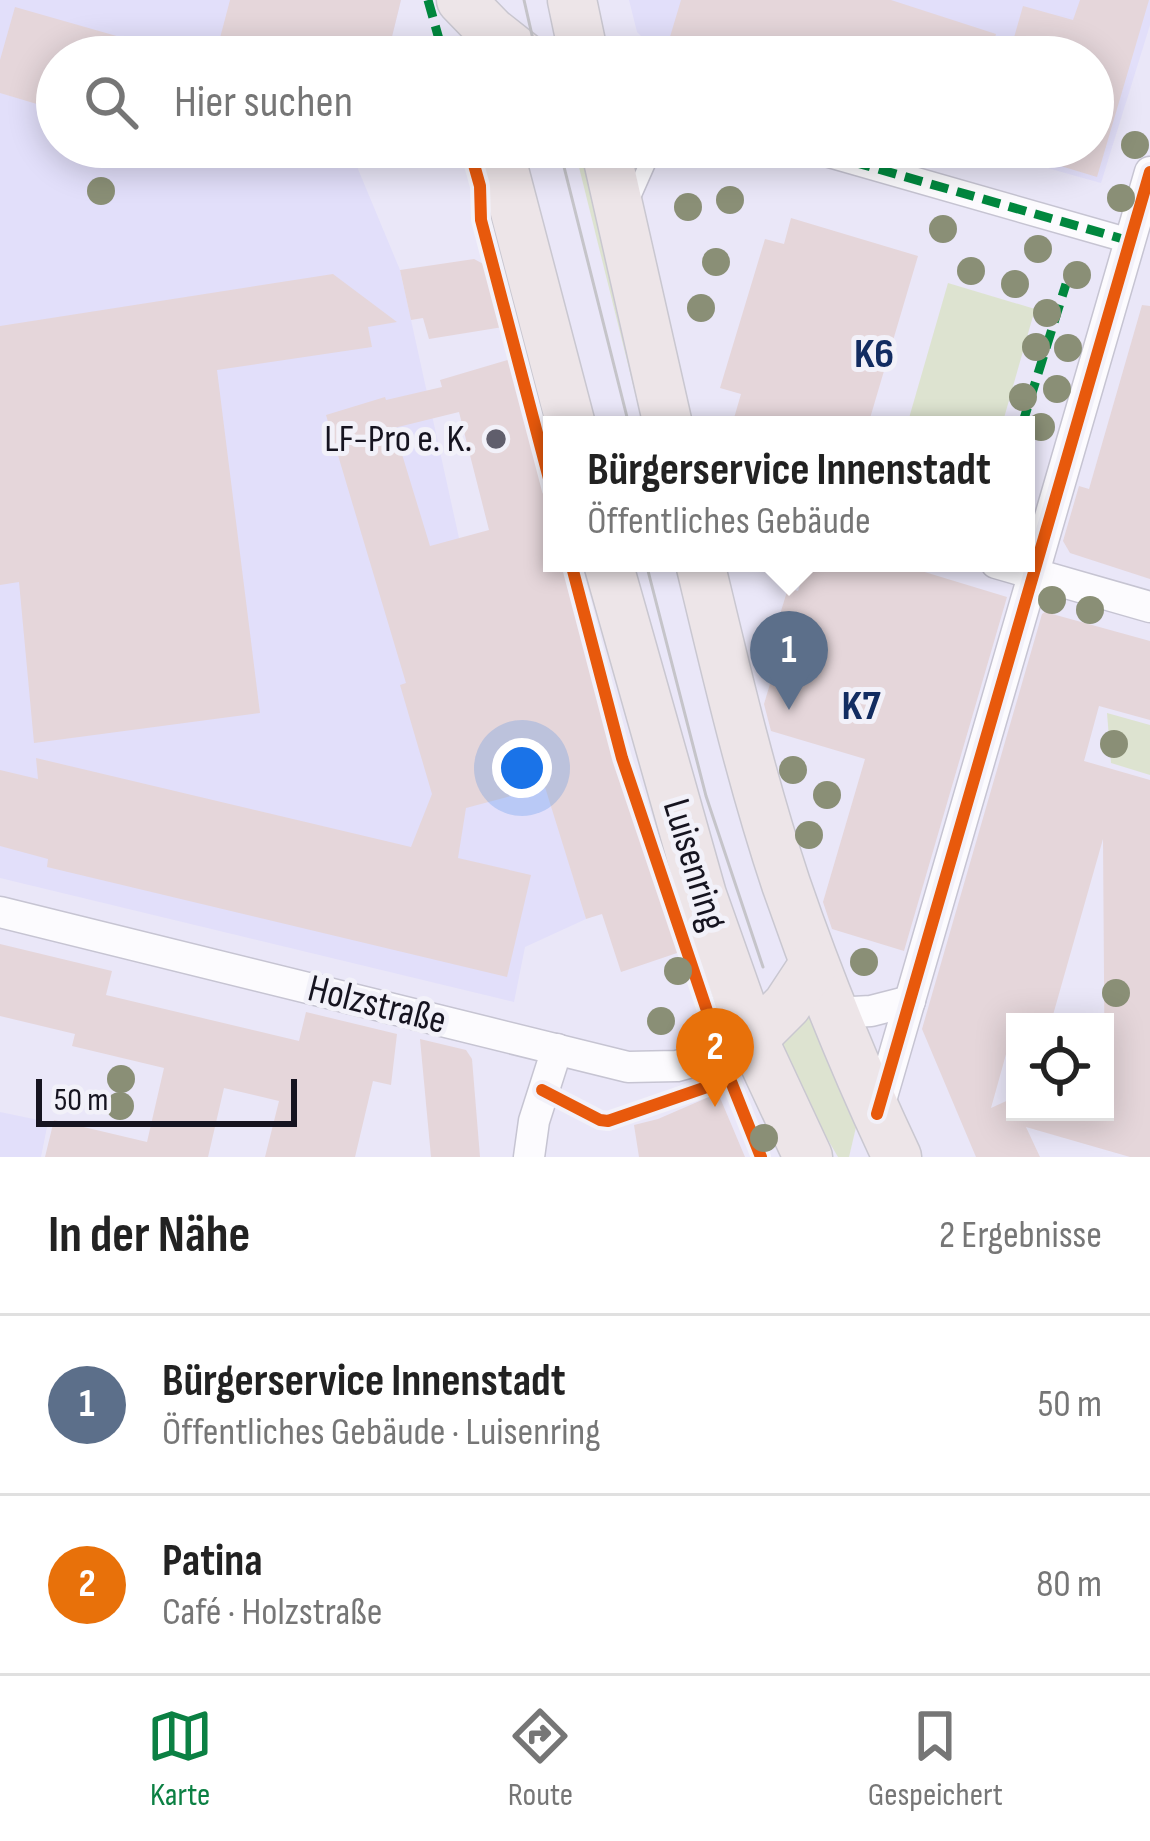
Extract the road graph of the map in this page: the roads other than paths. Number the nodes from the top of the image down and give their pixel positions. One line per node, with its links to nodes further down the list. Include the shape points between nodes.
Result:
1 (461, 0): 2 (main road); 3 (main road)
2 (470, 36)
3 (497, 36)
4 (504, 168): 11 (main road)
5 (609, 168): 9 (main road)
6 (646, 168): 9 (lane)
7 (874, 168): 10 (street)
8 (1150, 172): 10 (street)
9 (622, 222): 12 (main road)
10 (1140, 244): 13 (street)
11 (569, 416)
12 (666, 416)
13 (1035, 570)
14 (610, 572): 23 (main road, Luisenring, via 702,895)
15 (702, 572): 20 (main road, via 758,794)
16 (1030, 572): 17 (street)
17 (1034, 573): 18 (street); 21 (street)
18 (1150, 607)
19 (0, 911): 24 (street, Holzstraße)
20 (814, 964): 22 (main road); 23 (main road)
21 (910, 1001): 22 (street); 25 (street)
22 (834, 1013): 25 (main road)
23 (753, 1039): 24 (street, Holzstraße, via 677,1066 628,1067); 27 (main road, Luisenring)
24 (557, 1049): 26 (street)
25 (880, 1143)
26 (529, 1157)
27 (808, 1157)

